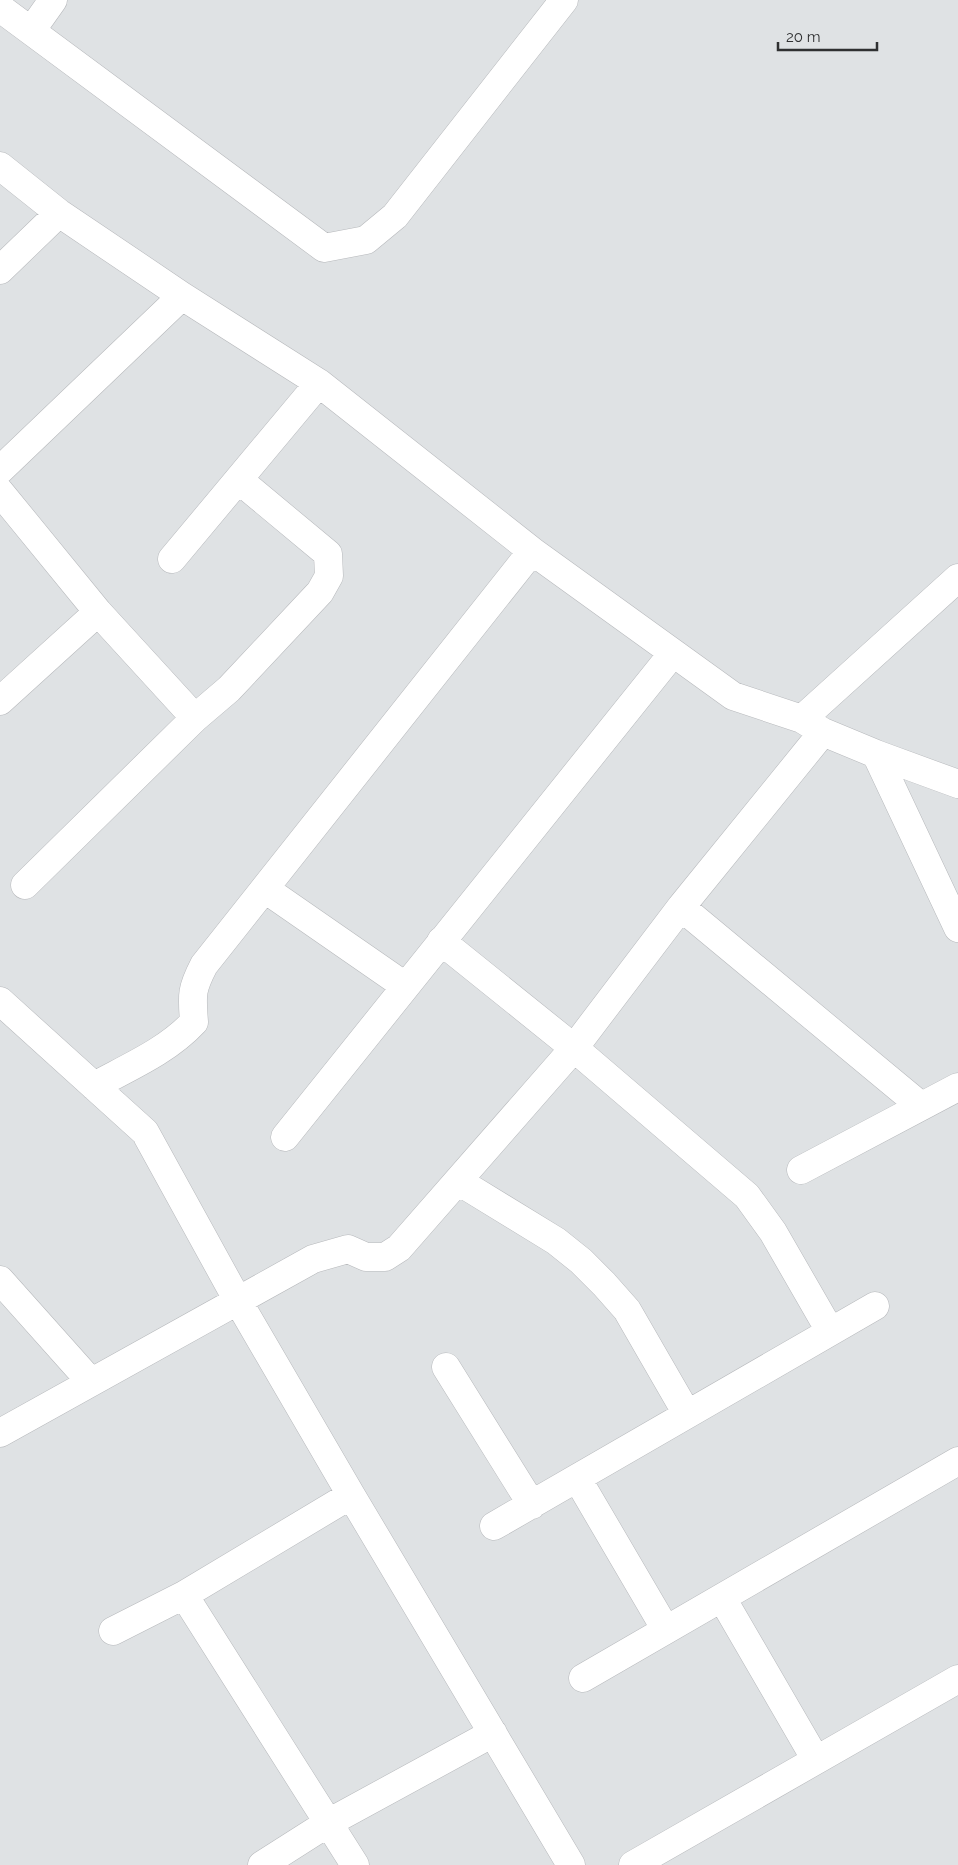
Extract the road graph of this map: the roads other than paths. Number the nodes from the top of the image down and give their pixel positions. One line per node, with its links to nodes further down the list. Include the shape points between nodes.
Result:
1 (53, 0): 4 (street)
2 (564, 0): 4 (street, via 395,216 366,240 324,248)
3 (0, 8): 4 (street)
4 (31, 31)
5 (0, 166): 6 (street)
6 (59, 213): 7 (street); 8 (street)
7 (0, 270)
8 (182, 296): 9 (street); 10 (street)
9 (320, 384): 11 (street); 13 (street)
10 (0, 470)
11 (239, 480): 14 (street); 19 (street, via 328,554 329,576 320,592 236,682)
12 (0, 492): 16 (street)
13 (532, 550): 17 (street); 24 (street)
14 (172, 559)
15 (958, 578): 20 (street)
16 (98, 612): 18 (street); 19 (street)
17 (673, 653): 20 (street, via 732,696); 27 (street)
18 (0, 701)
19 (195, 718): 23 (street)
20 (812, 725): 21 (street); 25 (street)
21 (876, 754): 22 (street); 26 (street)
22 (958, 784)
23 (25, 885)
24 (265, 889): 28 (street); 31 (street, via 204,965 192,997 194,1022 180,1037 160,1050)
25 (681, 907): 30 (street); 33 (street)
26 (958, 928)
27 (441, 941): 28 (street); 30 (street)
28 (405, 986): 34 (street)
29 (0, 1001): 31 (street)
30 (574, 1048): 36 (street); 40 (street, via 747,1196 773,1232)
31 (94, 1086): 38 (street, via 145,1132)
32 (958, 1087): 33 (street)
33 (921, 1106): 35 (street)
34 (285, 1137)
35 (801, 1170)
36 (458, 1181): 38 (street, via 400,1248 385,1258 366,1257 348,1249 313,1259); 43 (street, via 556,1242 598,1278 627,1310)
37 (0, 1280): 42 (street)
38 (238, 1300): 42 (street); 47 (street)
39 (875, 1306): 40 (street)
40 (830, 1332): 43 (street)
41 (446, 1367): 48 (street)
42 (91, 1382): 44 (street)
43 (687, 1414): 46 (street)
44 (0, 1432)
45 (958, 1461): 51 (street)
46 (577, 1478): 48 (street); 52 (street)
47 (351, 1495): 50 (street); 56 (street)
48 (532, 1505): 49 (street)
49 (494, 1526)
50 (184, 1595): 53 (street); 58 (street)
51 (722, 1598): 52 (street); 57 (street)
52 (666, 1630): 54 (street)
53 (113, 1631)
54 (583, 1678)
55 (958, 1679): 57 (street)
56 (493, 1734): 58 (street); 61 (street)
57 (816, 1760): 62 (street)
58 (328, 1823): 59 (street); 60 (street)
59 (262, 1865)
60 (355, 1865)
61 (571, 1865)
62 (633, 1865)

